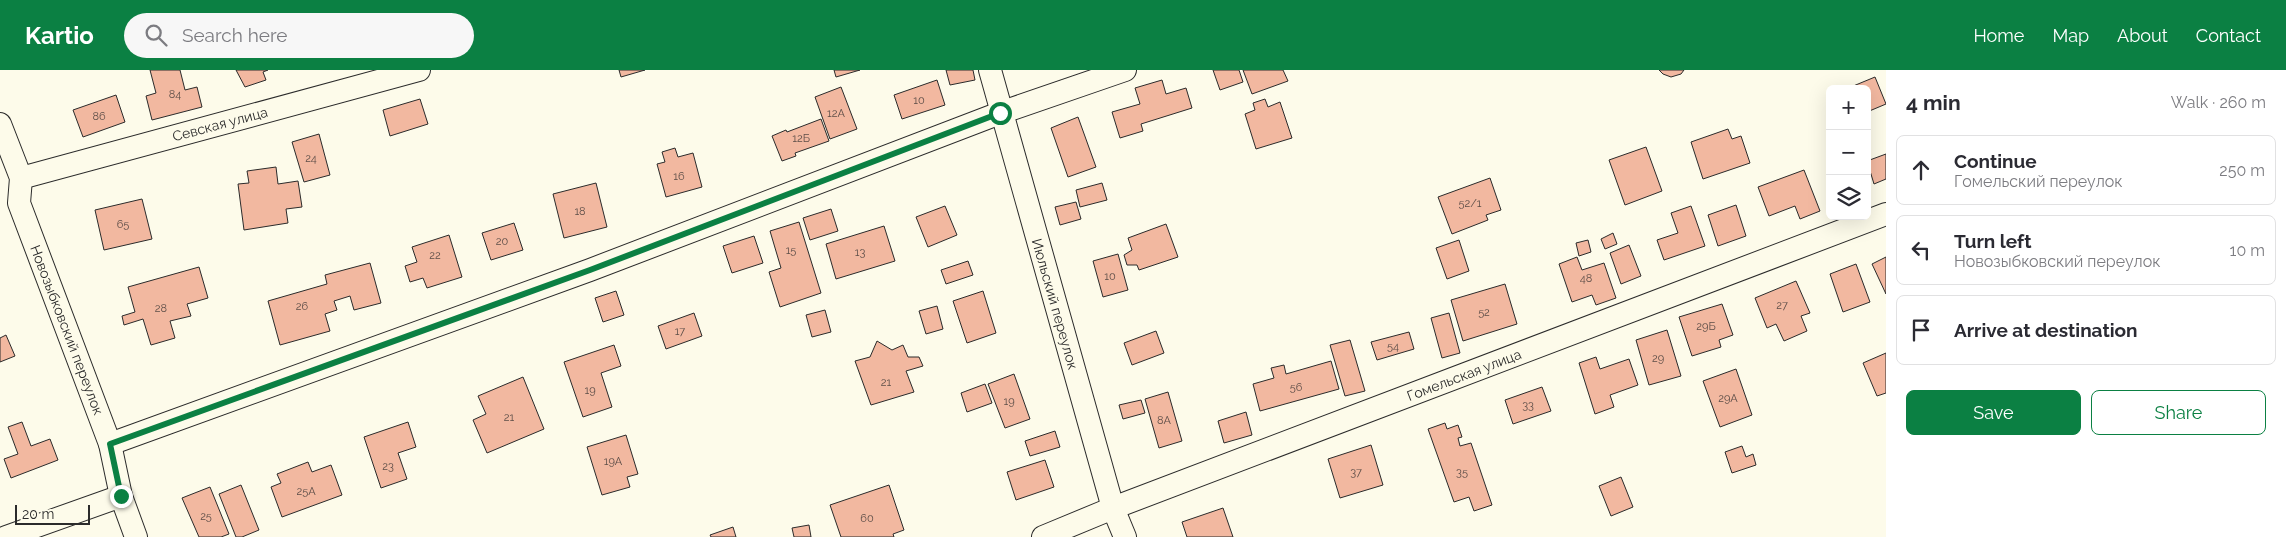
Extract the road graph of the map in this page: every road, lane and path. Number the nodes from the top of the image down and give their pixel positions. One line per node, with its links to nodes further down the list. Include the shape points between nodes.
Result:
1 (419, 70): 6 (street, Севская улица)
2 (990, 70): 4 (street, Июльский переулок)
3 (1126, 70): 4 (street)
4 (1000, 113): 9 (street, via 590,270); 11 (street, Июльский переулок)
5 (0, 124): 6 (street, Новозыбковский переулок)
6 (21, 178): 7 (street, Новозыбковский переулок)
7 (9, 206): 9 (street, Новозыбковский переулок)
8 (1886, 214): 11 (street, Гомельская улица)
9 (110, 444): 10 (street, Новозыбковский переулок)
10 (121, 496): 12 (street); 13 (street, Новозыбковский переулок)
11 (1113, 508): 14 (street, Гомельская улица); 15 (street, Июльский переулок)
12 (6, 537)
13 (136, 537)
14 (1043, 537)
15 (1124, 537)

